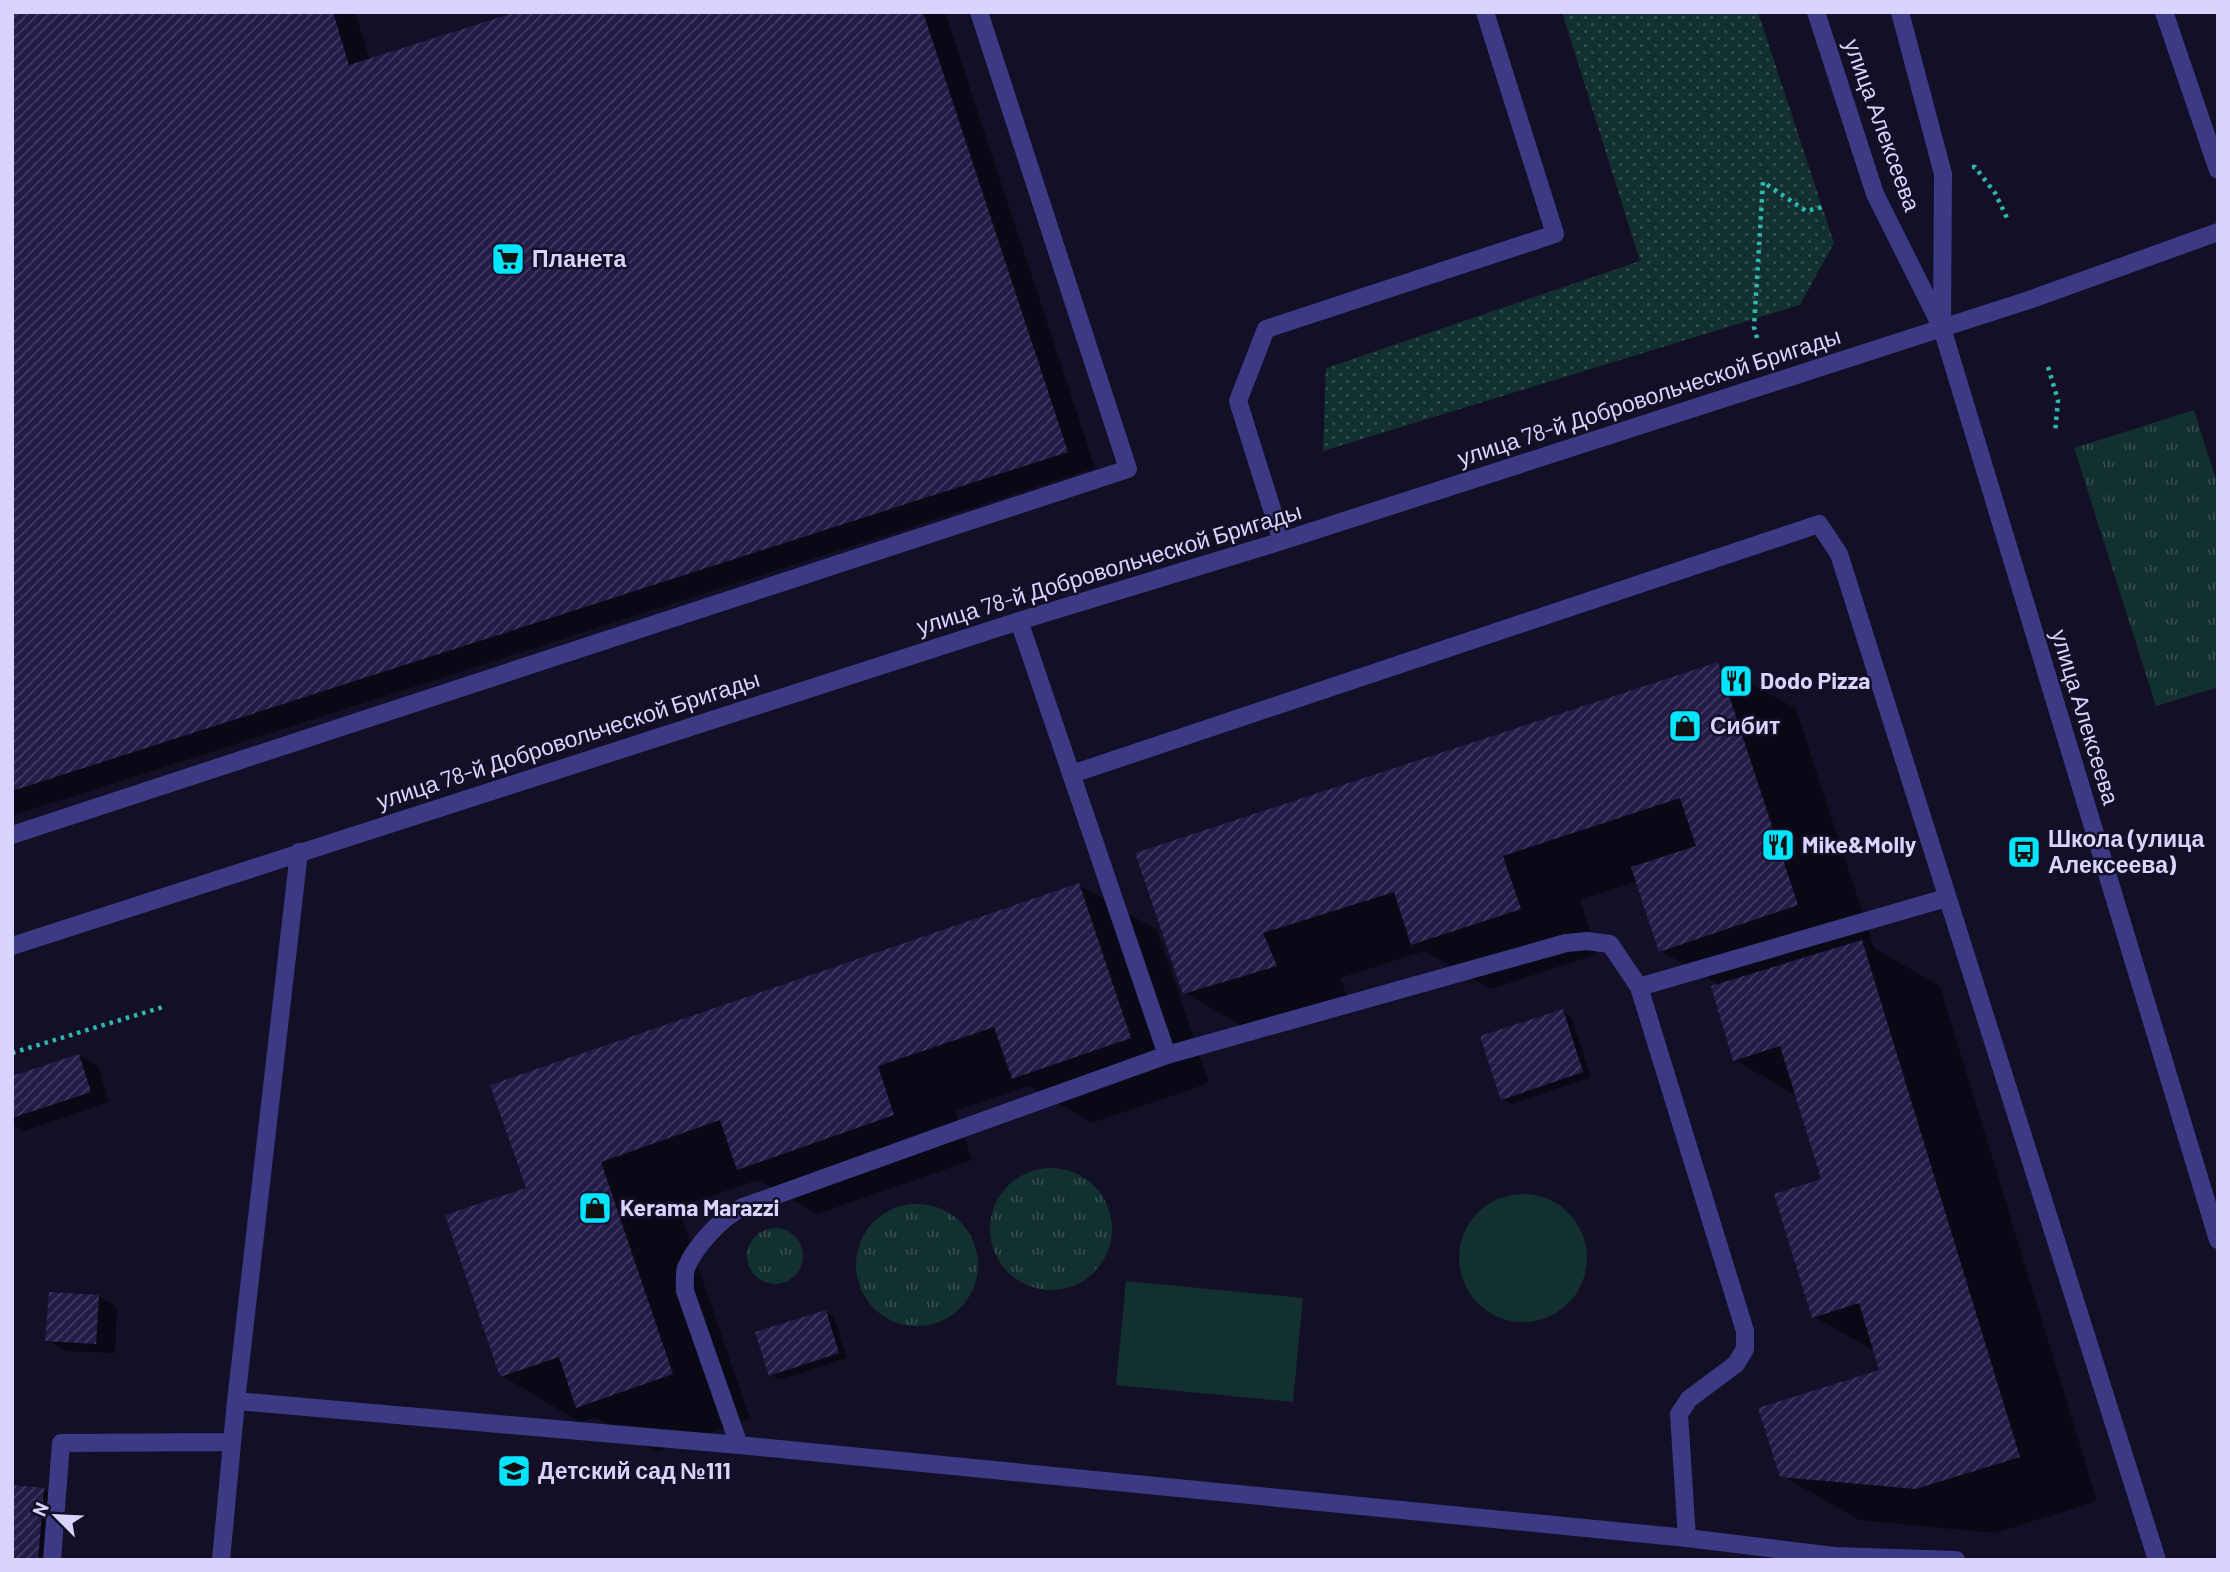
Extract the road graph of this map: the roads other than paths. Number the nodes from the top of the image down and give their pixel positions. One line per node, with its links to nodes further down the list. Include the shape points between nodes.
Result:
1 (979, 12): 12 (street, via 1128,470)
2 (1485, 12): 9 (street, via 1555,234 1266,329 1238,401)
3 (1816, 12): 8 (street, улица Алексеева, via 1875,194)
4 (1900, 12): 8 (street, улица Алексеева, via 1943,174)
5 (2164, 12): 6 (street)
6 (2218, 170)
7 (2218, 232): 8 (street, улица 78-й Добровольческой Бригады)
8 (1942, 328): 9 (street, улица 78-й Добровольческой Бригады); 18 (street, улица Алексеева)
9 (1282, 541): 10 (street, улица 78-й Добровольческой Бригады)
10 (1019, 621): 11 (street); 13 (street, улица 78-й Добровольческой Бригады)
11 (1072, 774): 14 (street, via 1819,524 1839,554); 17 (street)
12 (12, 835)
13 (299, 852): 15 (street, улица 78-й Добровольческой Бригады); 19 (street)
14 (1946, 898): 16 (street); 26 (street)
15 (12, 946)
16 (1639, 987): 17 (street, via 1610,944 1566,943); 22 (street, via 1745,1331 1745,1349 1736,1364 1689,1399 1679,1414)
17 (1167, 1055): 21 (street, via 729,1213 694,1254 685,1270 685,1291)
18 (2218, 1240)
19 (236, 1401): 20 (street); 21 (street)
20 (232, 1442): 23 (street, via 61,1443); 24 (street)
21 (739, 1445): 22 (street)
22 (1688, 1538): 25 (street, via 1833,1556)
23 (52, 1560)
24 (221, 1560)
25 (1956, 1560)
26 (2157, 1560)

